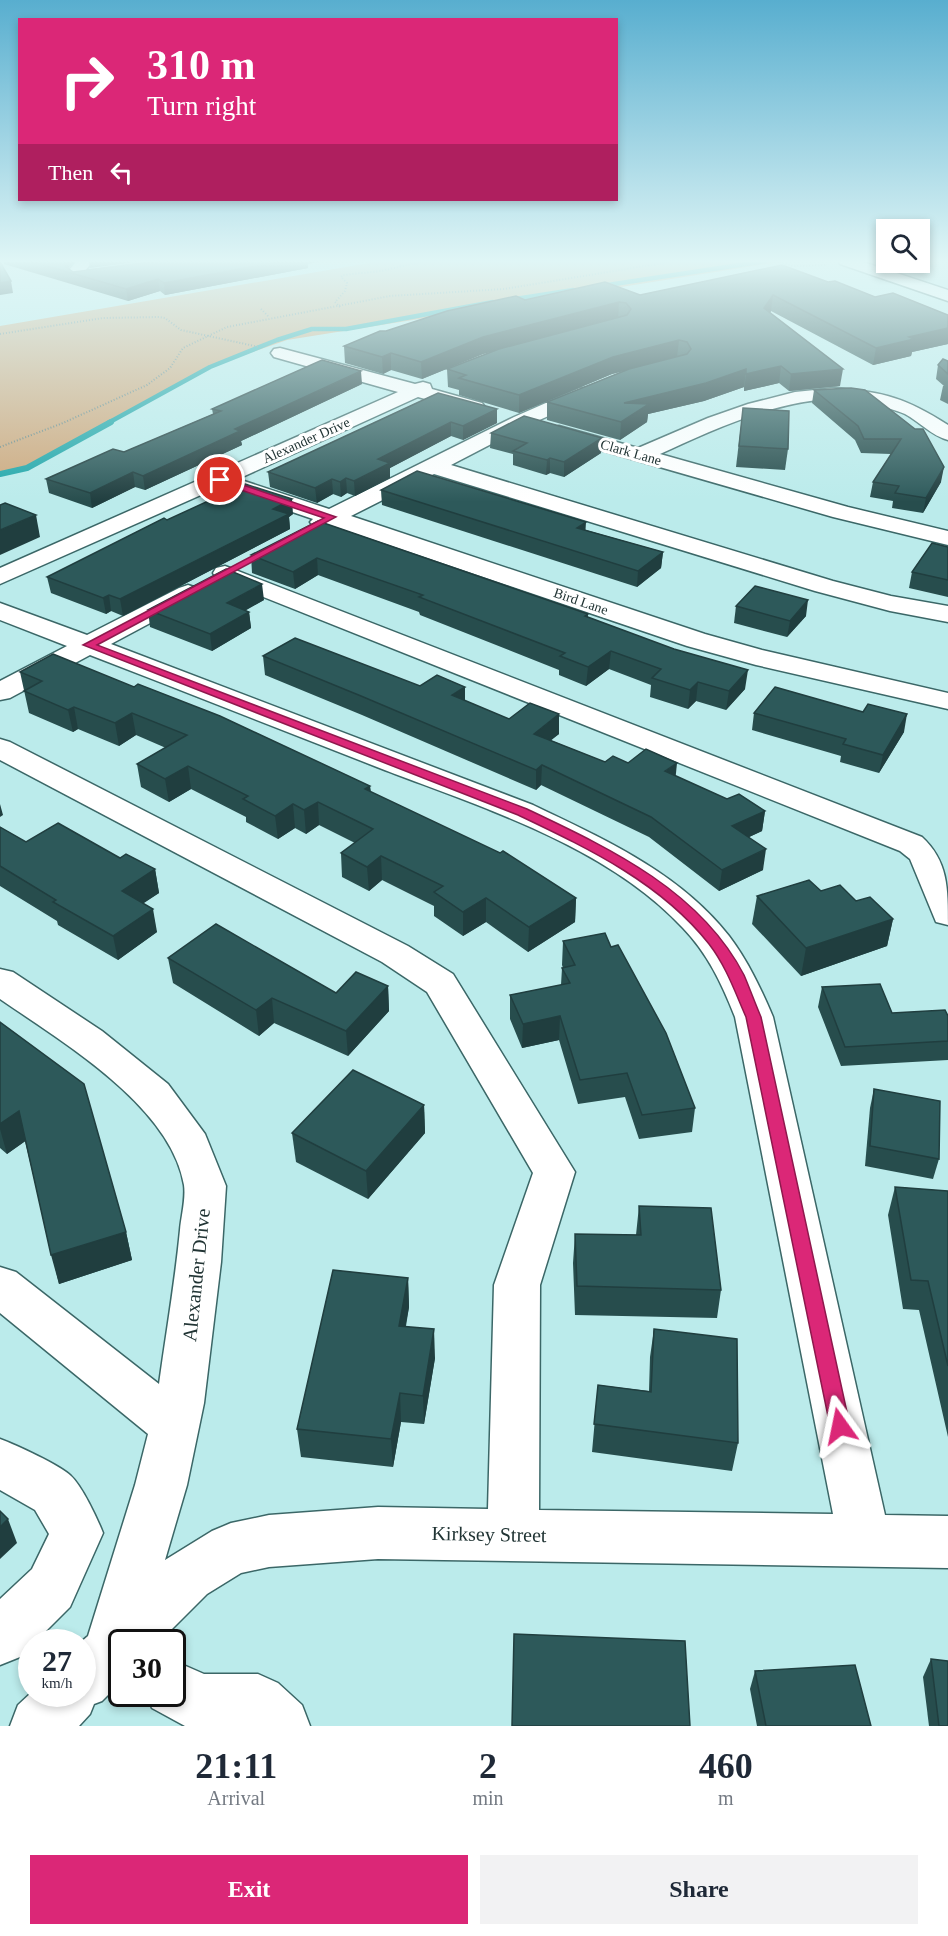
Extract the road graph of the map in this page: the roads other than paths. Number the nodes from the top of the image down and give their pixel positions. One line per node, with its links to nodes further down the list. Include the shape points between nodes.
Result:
1 (280, 353): 4 (street, Clark Lane)
2 (447, 377): 4 (street, Alexander Drive)
3 (602, 386): 5 (street)
4 (415, 391): 5 (street, Clark Lane); 9 (street, Alexander Drive)
5 (521, 420): 7 (street, Clark Lane); 8 (street)
6 (948, 434): 7 (street, via 903,407 873,397 833,393 734,414)
7 (640, 455): 12 (street, Clark Lane)
8 (432, 466): 10 (street); 17 (street, via 824,586)
9 (220, 480): 10 (street, Bird Lane); 15 (street, Alexander Drive)
10 (332, 517): 11 (street); 20 (street, Bird Lane, via 696,640)
11 (302, 532)
12 (948, 538)
13 (254, 558): 14 (street)
14 (225, 573): 18 (street); 22 (street, via 911,844 925,854)
15 (0, 577)
16 (0, 611): 18 (street)
17 (948, 614)
18 (88, 645): 19 (street); 28 (street, via 522,812 582,840 635,870 670,896 714,940 736,975 753,1017)
19 (0, 692)
20 (948, 701)
21 (0, 748): 27 (street, via 395,954 440,983 554,1172 517,1285)
22 (948, 914)
23 (0, 981): 25 (street, Alexander Drive, via 89,1041 154,1094 190,1145 205,1186 199,1262)
24 (0, 1286): 25 (street)
25 (175, 1426): 31 (street, Alexander Drive, via 161,1485)
26 (0, 1463): 30 (street, via 53,1493 77,1533 51,1588)
27 (513, 1535): 28 (street, Kirksey Street); 31 (street, Kirksey Street, via 378,1533 269,1541 231,1549 188,1575)
28 (864, 1540): 29 (street, Kirksey Street)
29 (948, 1542)
30 (0, 1637)
31 (105, 1664)
32 (186, 1696): 34 (street, via 199,1703)
33 (57, 1707): 35 (street)
34 (259, 1718)
35 (39, 1726)

